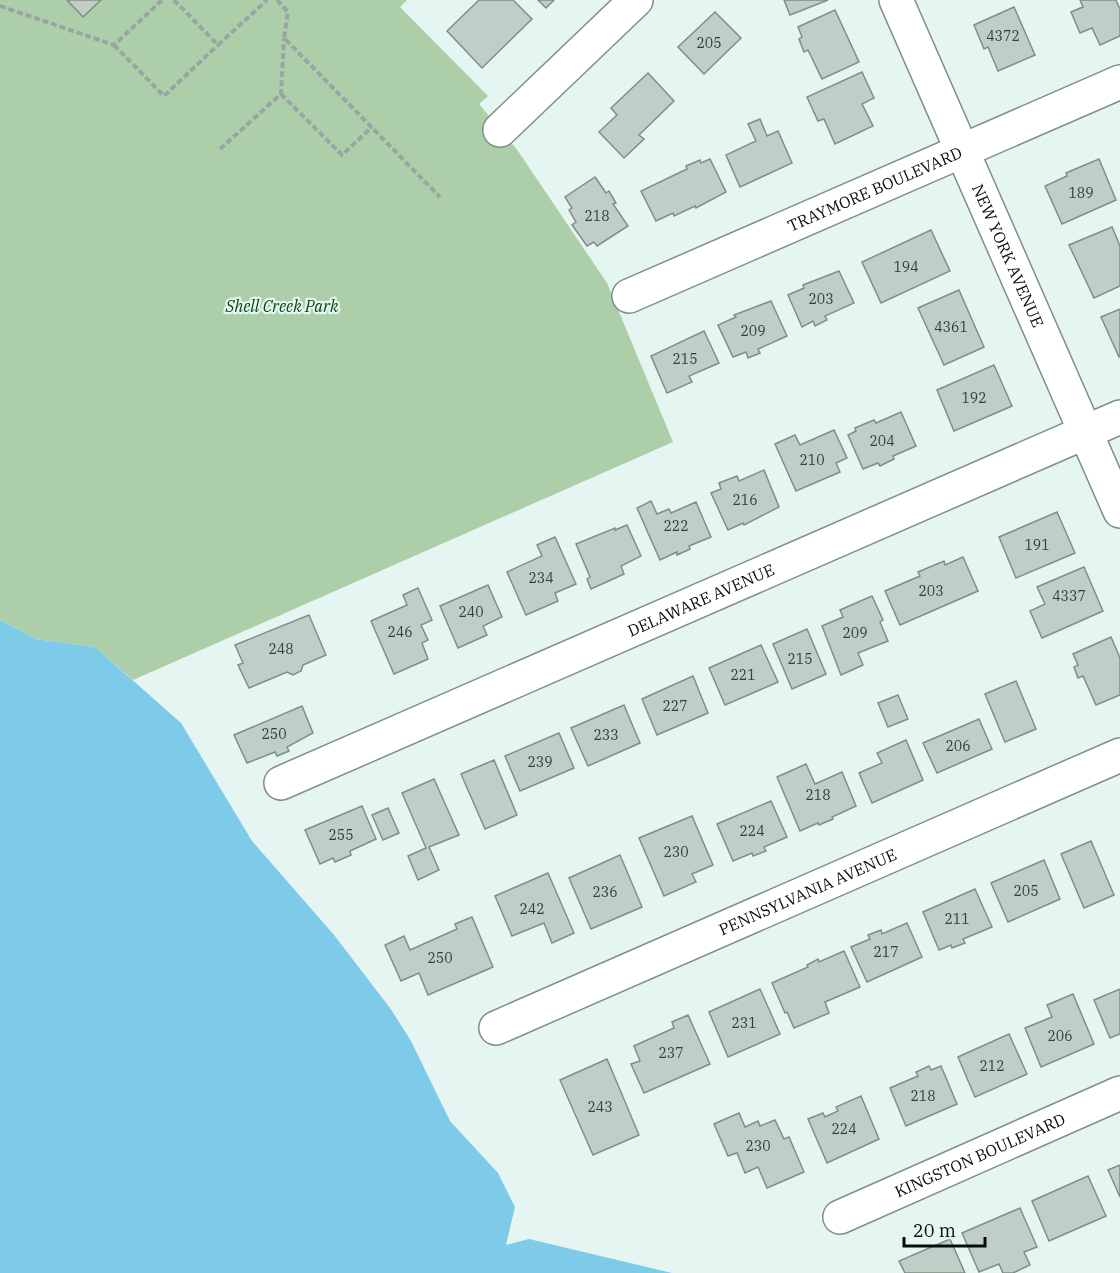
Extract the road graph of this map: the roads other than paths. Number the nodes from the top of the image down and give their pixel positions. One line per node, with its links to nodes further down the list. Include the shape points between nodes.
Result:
1 (636, 0): 4 (street)
2 (896, 0): 5 (street, NEW YORK AVENUE)
3 (1120, 82): 5 (street, TRAYMORE BOULEVARD)
4 (500, 130)
5 (962, 151): 6 (street, TRAYMORE BOULEVARD); 8 (street, NEW YORK AVENUE)
6 (629, 296)
7 (1120, 417): 8 (street, DELAWARE AVENUE)
8 (1086, 432): 9 (street, NEW YORK AVENUE); 11 (street, DELAWARE AVENUE)
9 (1120, 511)
10 (1120, 755): 12 (street, PENNSYLVANIA AVENUE)
11 (281, 783)
12 (496, 1028)
13 (1120, 1093): 14 (street, KINGSTON BOULEVARD)
14 (840, 1217)

